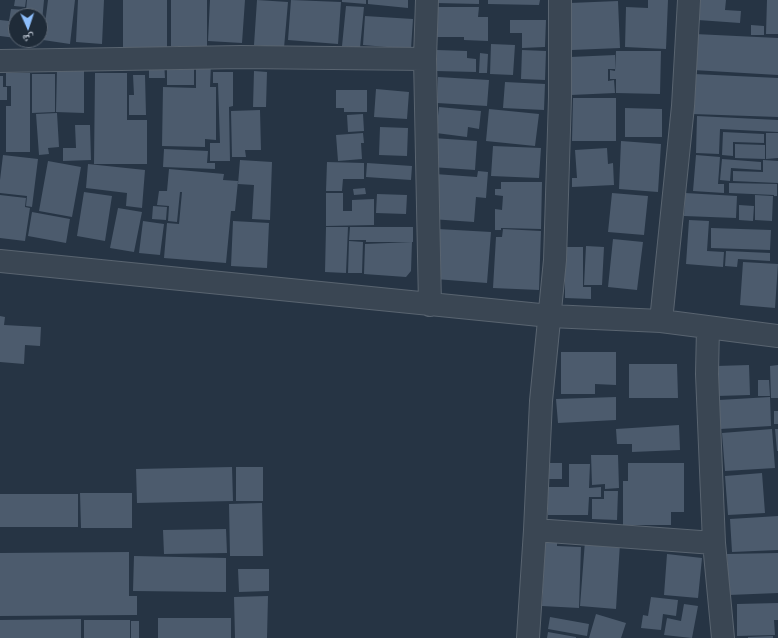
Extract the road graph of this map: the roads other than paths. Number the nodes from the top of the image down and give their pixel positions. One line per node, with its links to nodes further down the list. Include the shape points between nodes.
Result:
1 (427, 0): 4 (street)
2 (560, 0): 8 (street, via 560,112 555,260)
3 (689, 0): 9 (street, via 683,106)
4 (426, 59): 5 (street, via 234,57); 7 (street)
5 (0, 61)
6 (0, 261): 7 (street)
7 (430, 304): 8 (street)
8 (550, 316): 9 (street); 12 (street, via 541,401)
9 (662, 321): 10 (street)
10 (708, 327): 11 (street); 13 (street, via 707,374)
11 (778, 336)
12 (535, 530): 13 (street); 14 (street)
13 (714, 543): 15 (street)
14 (528, 638)
15 (723, 638)

